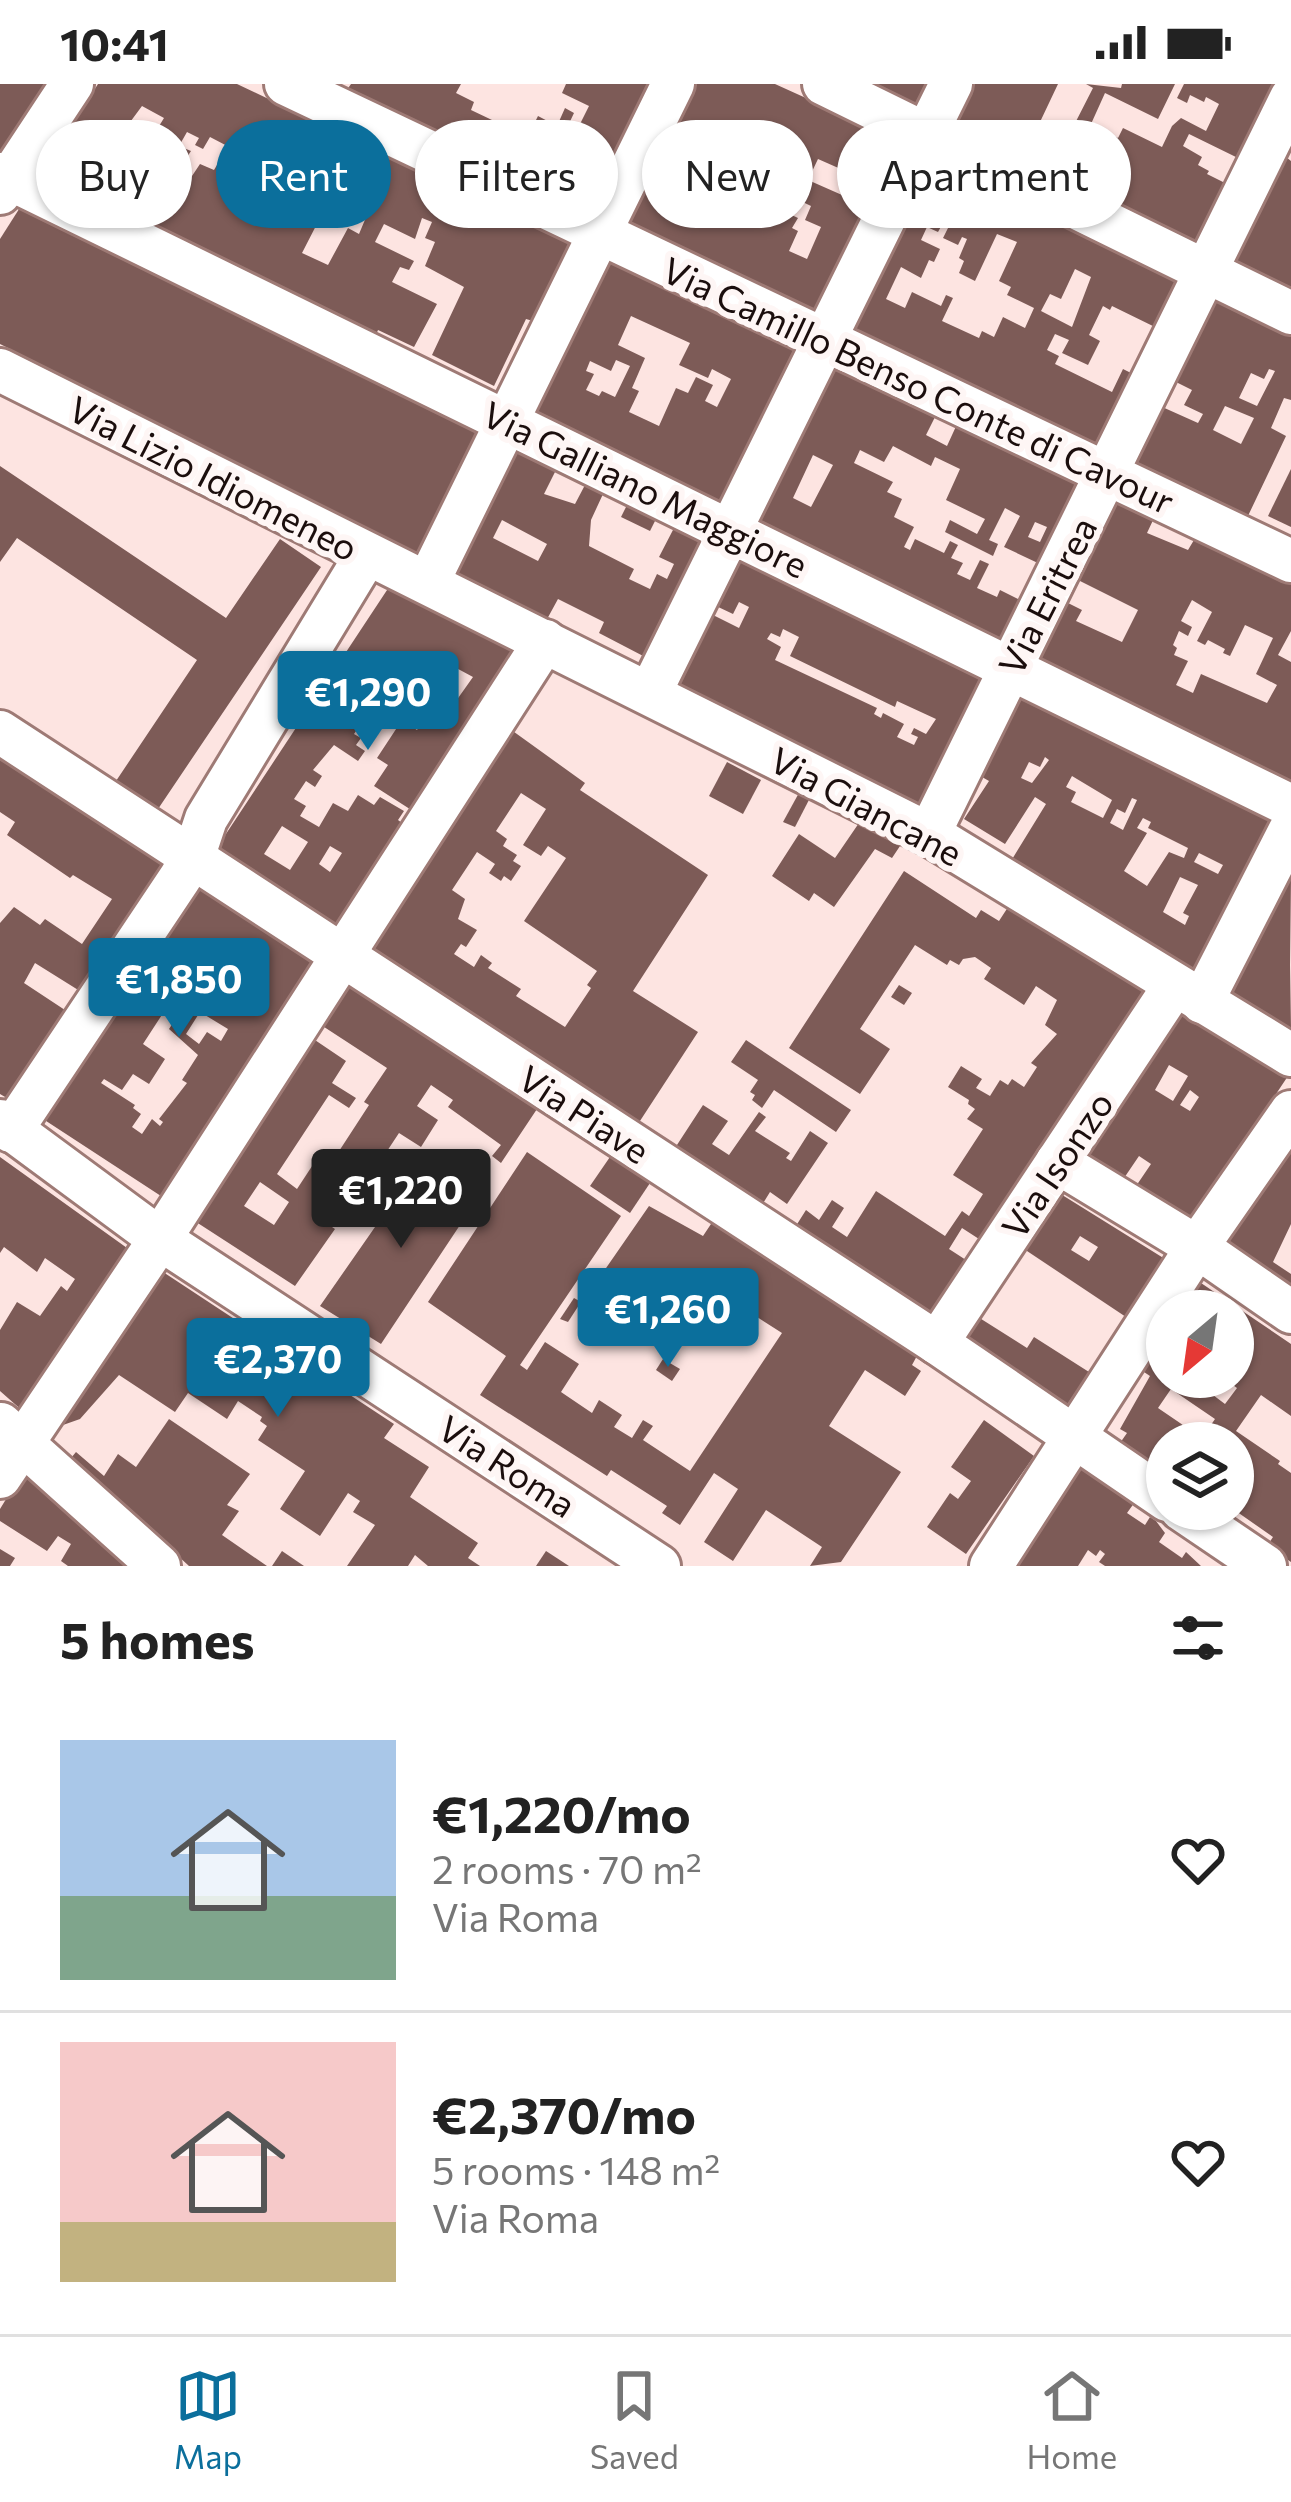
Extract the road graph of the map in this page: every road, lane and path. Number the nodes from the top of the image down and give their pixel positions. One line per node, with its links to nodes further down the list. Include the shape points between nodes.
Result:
1 (72, 84): 9 (street)
2 (674, 84): 12 (street)
3 (824, 84): 7 (street)
4 (951, 84): 8 (street)
5 (313, 90): 12 (street, Via Camillo Benso Conte di Cavour)
6 (1291, 98): 13 (street, Via Eritrea)
7 (900, 120)
8 (933, 120)
9 (3, 182): 17 (street, Via Galliano Maggiore)
10 (880, 228): 15 (street)
11 (1116, 228): 13 (street)
12 (599, 233): 15 (street, Via Camillo Benso Conte di Cavour); 17 (street)
13 (1206, 273): 14 (street); 18 (street, Via Eritrea)
14 (1291, 314)
15 (826, 338): 18 (street, Via Camillo Benso Conte di Cavour); 19 (street)
16 (0, 370): 20 (street, Via Lizio Idiomeneo)
17 (506, 419): 19 (street, Via Galliano Maggiore); 22 (street)
18 (1107, 473): 21 (street, Via Camillo Benso Conte di Cavour); 24 (street, Via Eritrea)
19 (732, 529): 24 (street, Via Galliano Maggiore); 25 (street)
20 (367, 554): 22 (street, Via Lizio Idiomeneo); 30 (street, via 206,819)
21 (1291, 561)
22 (428, 582): 23 (street, Via Giancane)
23 (545, 641): 25 (street, Via Giancane); 31 (street)
24 (1010, 666): 27 (street, Via Galliano Maggiore); 29 (street, Via Eritrea)
25 (650, 693): 29 (street, Via Giancane)
26 (0, 732): 30 (street, Via Piave)
27 (1291, 806)
28 (1291, 828): 32 (street, Via Isonzo)
29 (929, 833): 32 (street, Via Giancane)
30 (194, 855): 31 (street, Via Piave); 35 (street)
31 (344, 957): 37 (street); 40 (street, Via Piave)
32 (1188, 994): 33 (street, Via Giancane); 36 (street, Via Isonzo)
33 (1291, 1054)
34 (1291, 1112): 38 (street)
35 (6, 1126): 37 (street, Via Roma)
36 (1057, 1162): 38 (street); 40 (street, Via Isonzo)
37 (160, 1239): 42 (street); 46 (street, Via Roma)
38 (1197, 1247): 39 (street); 41 (street)
39 (1291, 1312)
40 (937, 1343): 41 (street, Via Piave)
41 (1076, 1438): 43 (street, Via Piave); 47 (street)
42 (7, 1448): 45 (street)
43 (1146, 1486)
44 (1212, 1530): 48 (street)
45 (159, 1566)
46 (659, 1566)
47 (991, 1566)
48 (1265, 1566)

